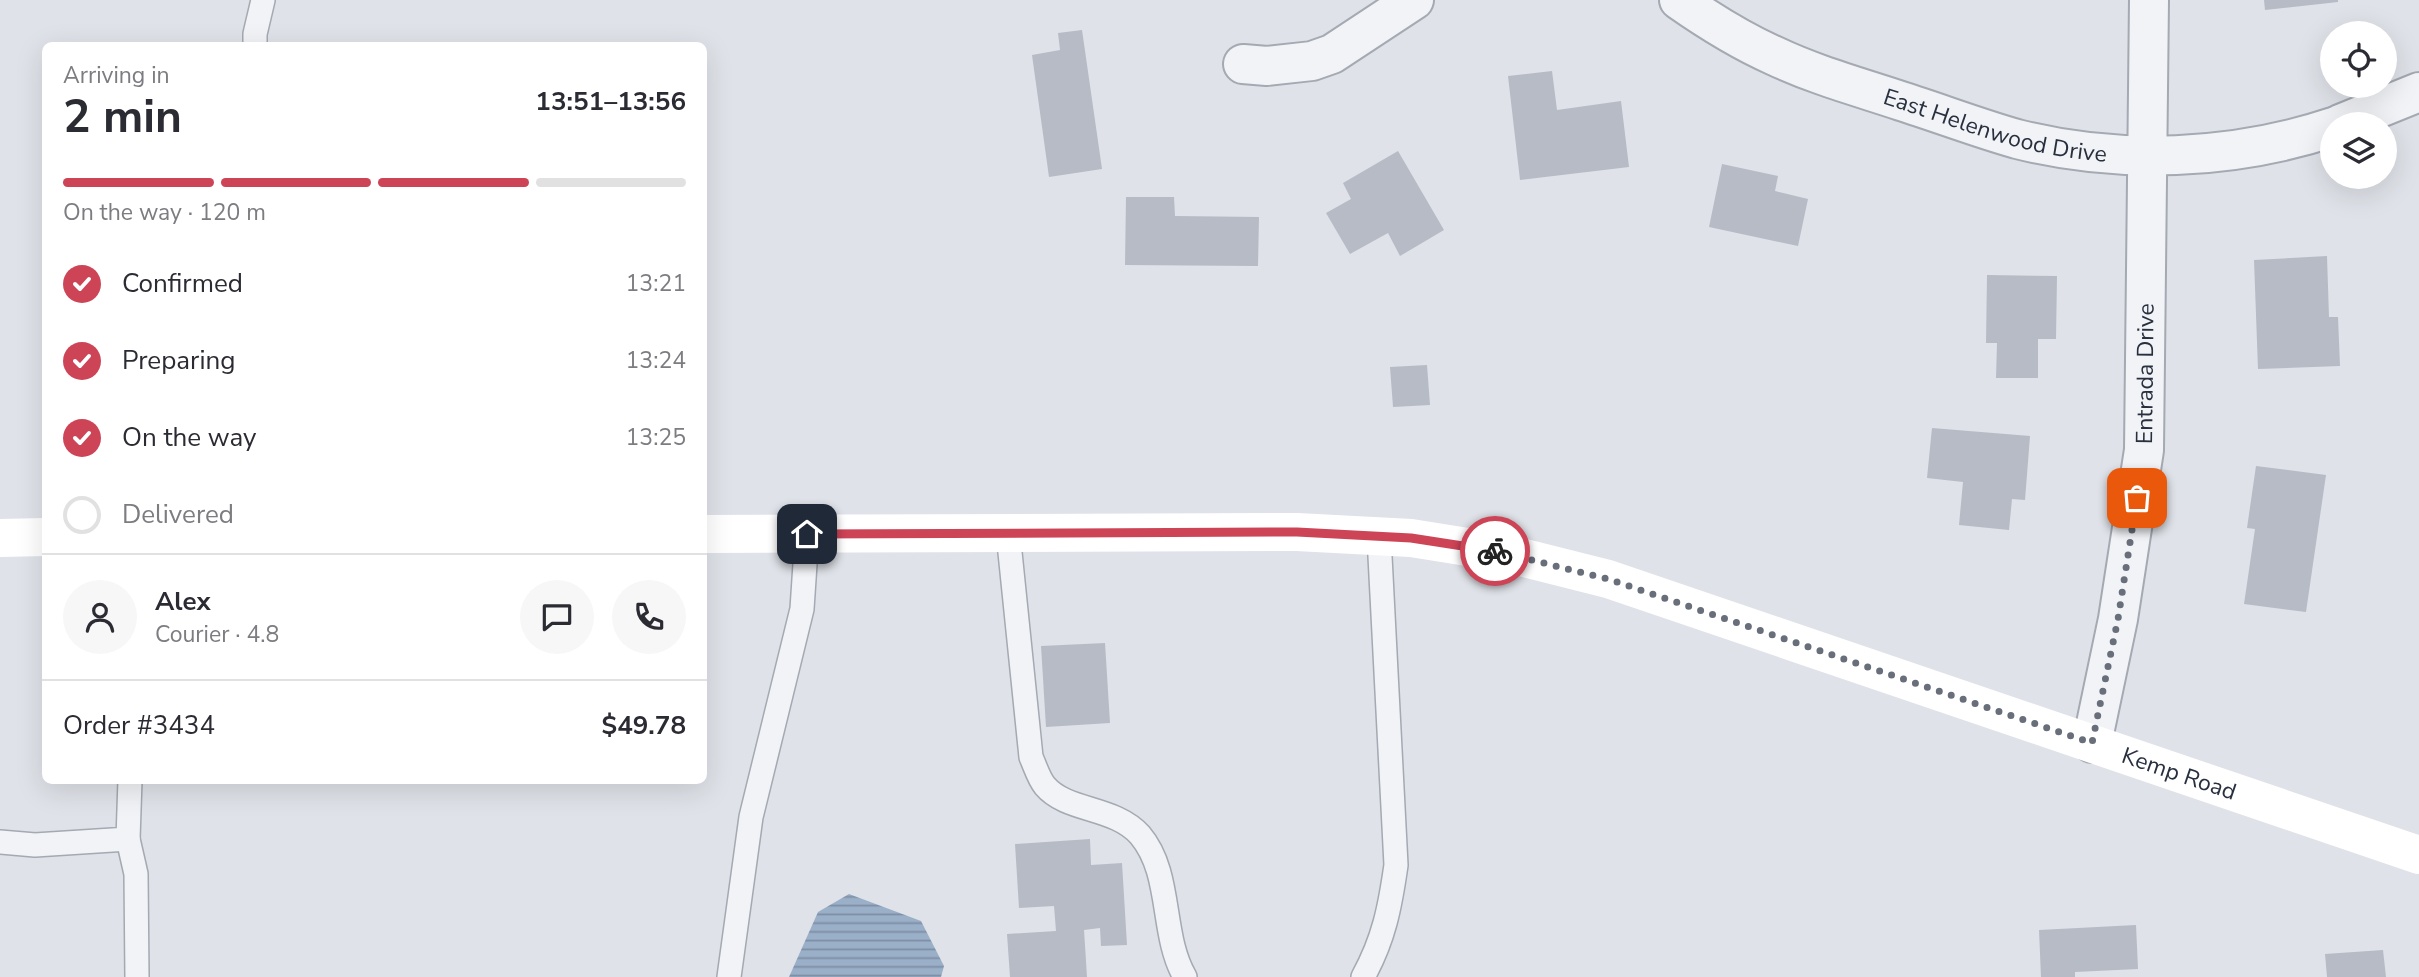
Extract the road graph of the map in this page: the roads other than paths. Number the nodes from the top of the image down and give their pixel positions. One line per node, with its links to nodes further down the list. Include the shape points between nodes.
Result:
1 (262, 0): 5 (lane)
2 (1414, 0): 6 (street, via 1332,54 1312,61)
3 (1679, 0): 10 (street, East Helenwood Drive, via 1764,51 1822,75 2018,139 2087,151)
4 (2149, 0): 10 (street, Entrada Drive)
5 (255, 42)
6 (1243, 64)
7 (2419, 92): 8 (street)
8 (2370, 112)
9 (2320, 131): 10 (street, East Helenwood Drive, via 2228,151)
10 (2149, 155): 17 (street, Entrada Drive, via 2144,450 2118,619)
11 (1008, 533): 13 (main road, Kemp Road); 15 (main road, Kemp Road, via 1297,532); 24 (lane, via 1031,757 1045,786 1067,801 1107,813 1139,834 1157,862 1176,961)
12 (707, 534): 13 (main road, Kemp Road)
13 (807, 534): 23 (lane, via 802,609 751,817)
14 (42, 537): 16 (main road)
15 (1379, 537): 17 (main road, Kemp Road, via 1505,553 1608,579); 25 (lane, via 1396,865 1389,914)
16 (0, 538)
17 (2092, 743): 21 (main road, Kemp Road)
18 (130, 784): 19 (lane)
19 (128, 839): 20 (lane, via 35,845); 22 (lane, via 136,874)
20 (0, 842)
21 (2419, 855)
22 (137, 977)
23 (729, 977)
24 (1185, 977)
25 (1363, 977)

